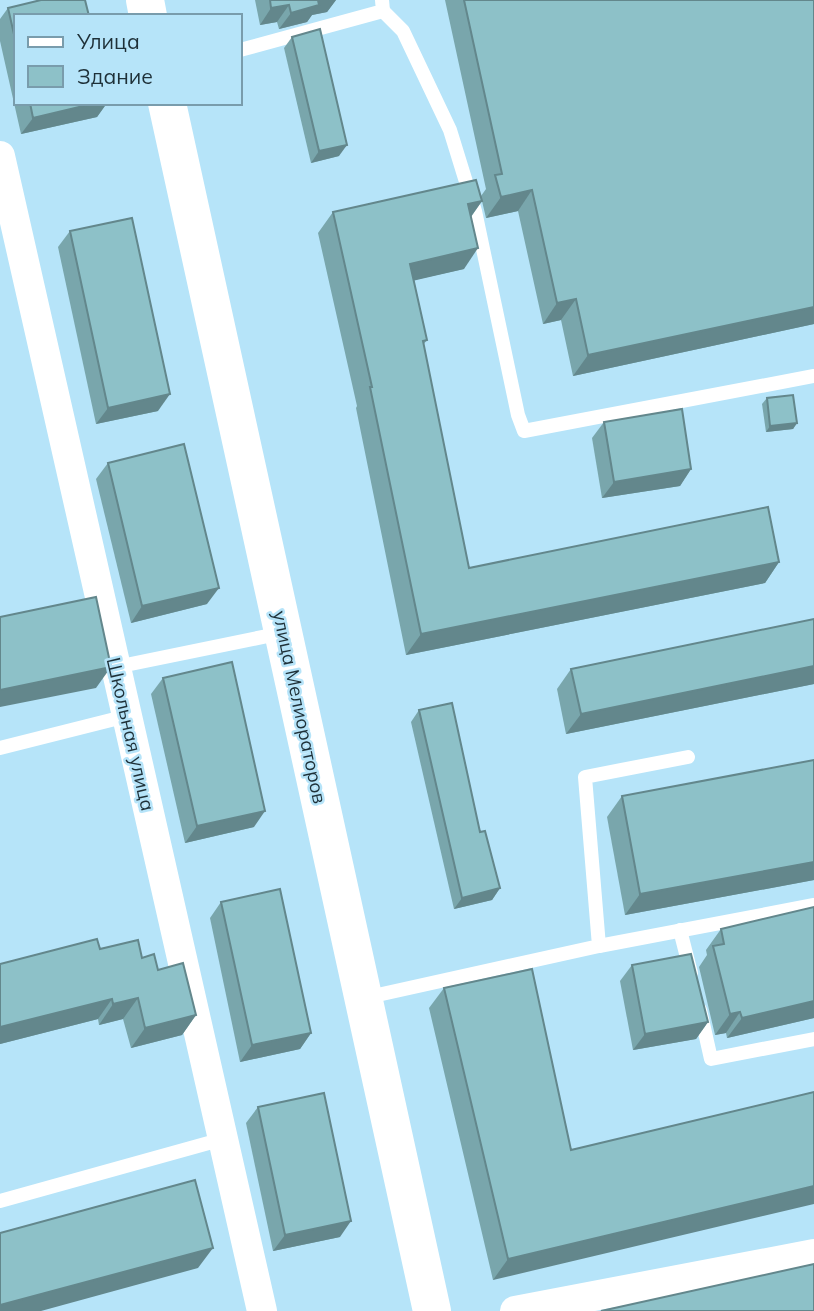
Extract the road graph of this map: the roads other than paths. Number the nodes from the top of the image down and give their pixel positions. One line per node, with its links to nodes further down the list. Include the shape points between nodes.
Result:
1 (383, 6): 2 (lane); 6 (lane, via 403,31 450,130 475,211 524,431)
2 (242, 49)
3 (167, 105): 7 (street, улица Мелиораторов)
4 (0, 156): 5 (street, Школьная улица)
5 (8, 231): 8 (street, Школьная улица)
6 (814, 376)
7 (284, 633): 8 (lane); 15 (street, улица Мелиораторов)
8 (116, 667): 9 (street, Школьная улица)
9 (127, 716): 10 (lane); 17 (street, Школьная улица)
10 (0, 748)
11 (688, 757): 14 (lane, via 585,777)
12 (814, 905): 13 (lane)
13 (680, 930): 14 (lane); 16 (lane, via 711,1059)
14 (600, 946): 15 (lane)
15 (363, 998): 21 (street, улица Мелиораторов)
16 (814, 1039)
17 (223, 1139): 18 (lane); 20 (street, Школьная улица)
18 (0, 1201)
19 (814, 1254): 22 (street)
20 (262, 1311)
21 (432, 1311)
22 (515, 1311)

